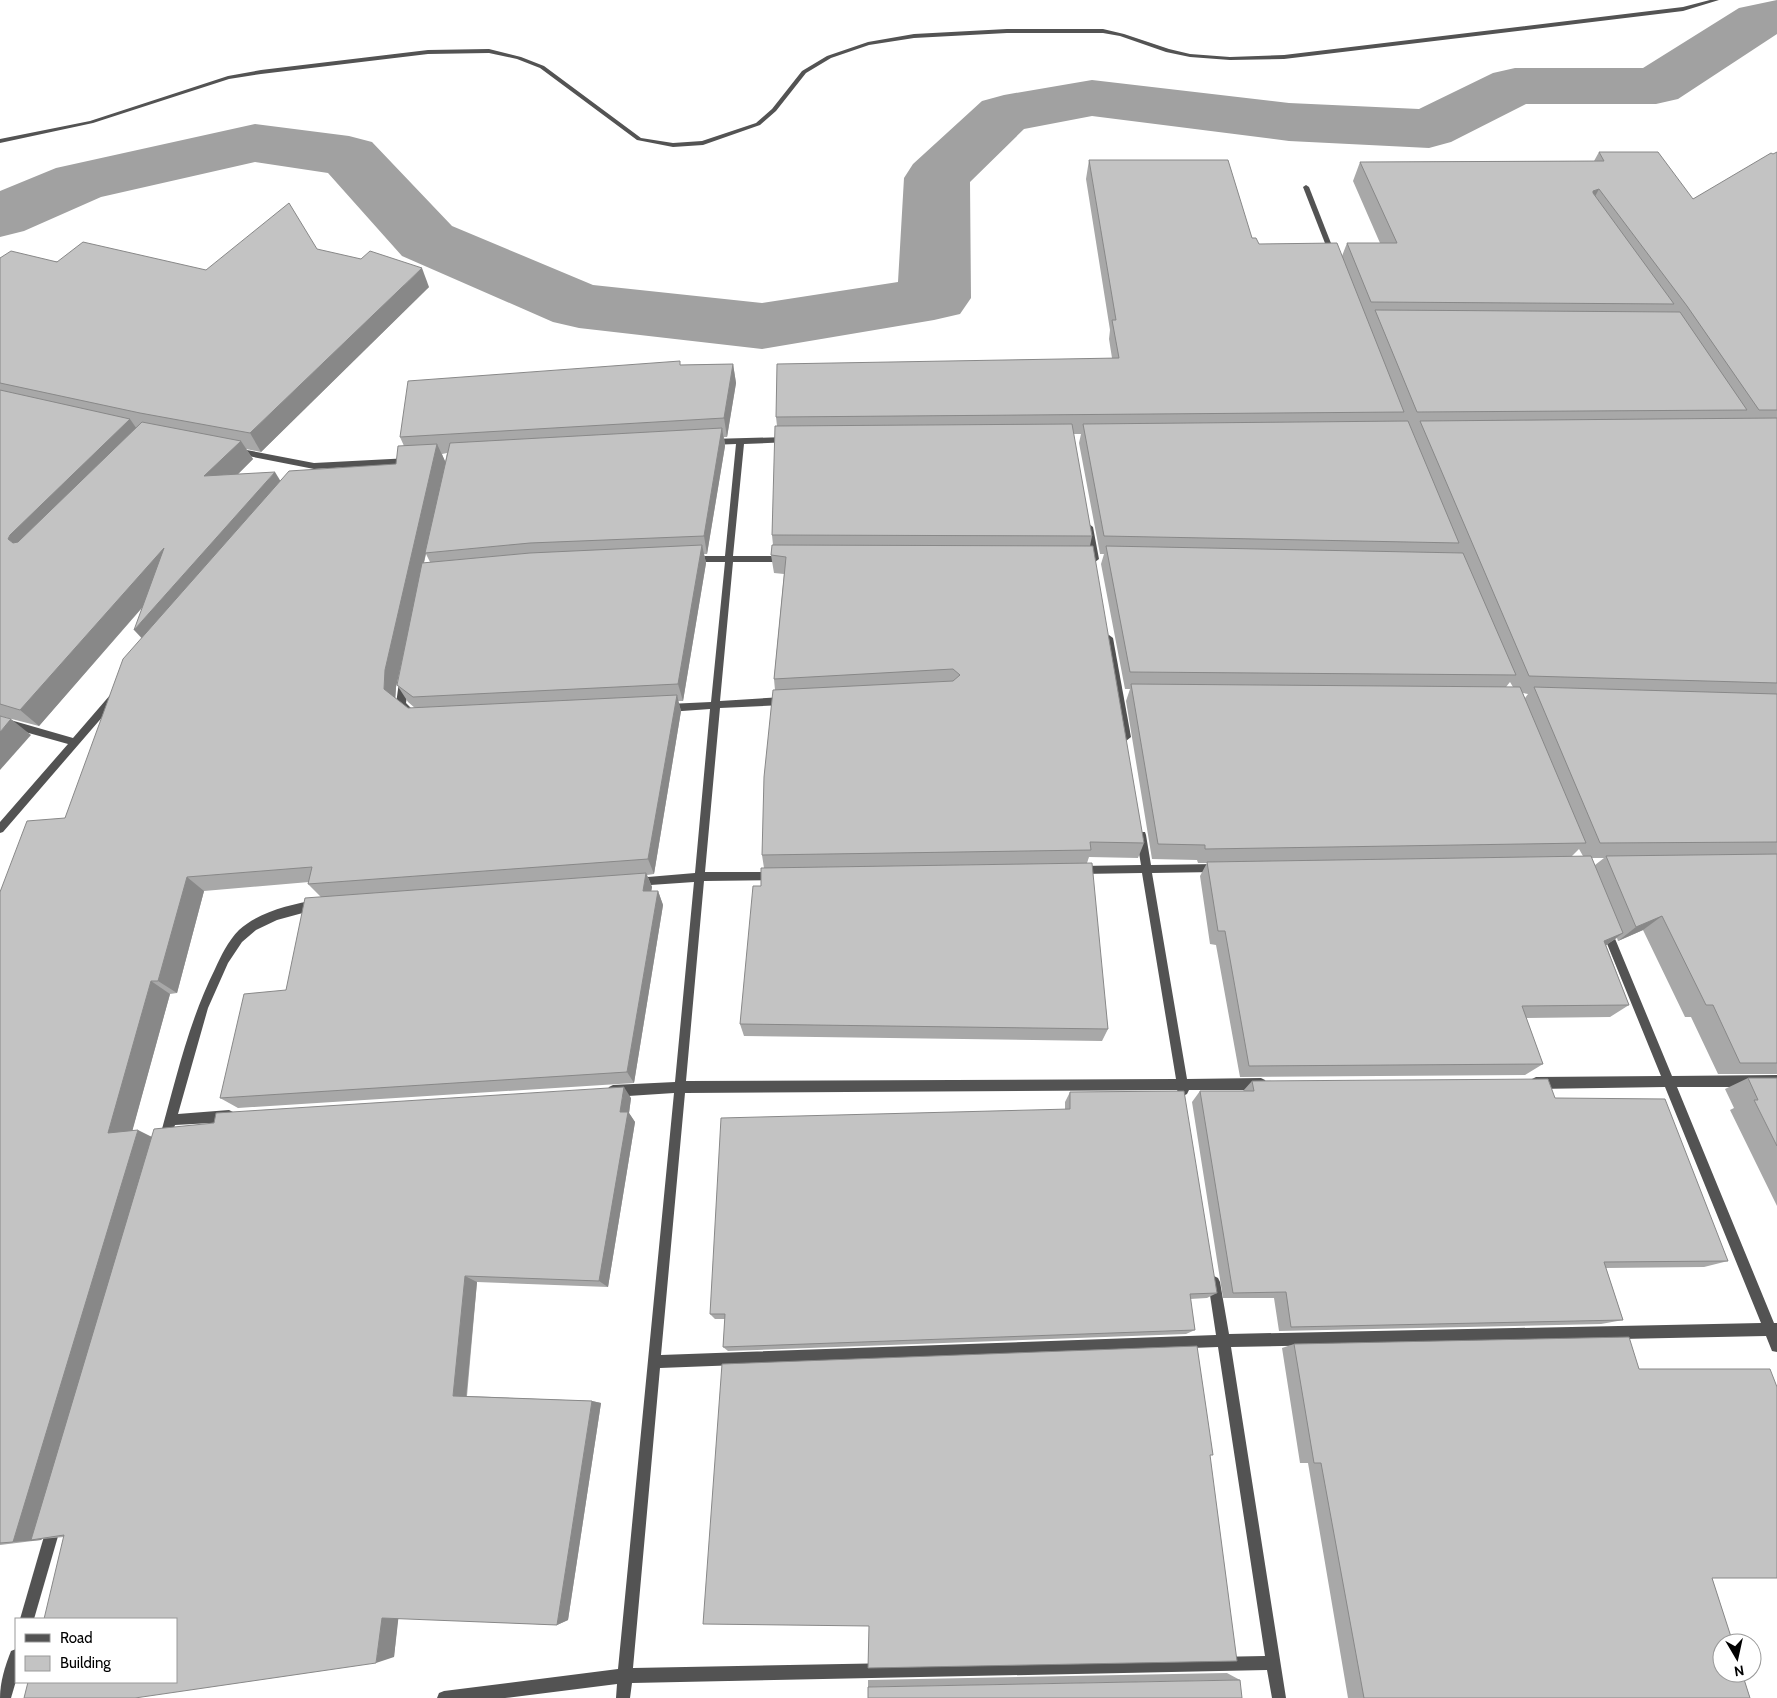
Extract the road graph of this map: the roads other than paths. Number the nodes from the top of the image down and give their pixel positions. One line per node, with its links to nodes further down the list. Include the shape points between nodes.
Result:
1 (1716, 0): 2 (street, via 1683,9 1284,57 1206,57 1103,31 1007,31 914,36 868,44 829,57 804,72 774,110 758,124 703,144 673,145 639,139 542,66 489,51 428,52 228,78 91,122)
2 (0, 141)
3 (1306, 187): 4 (street)
4 (1338, 270)
5 (799, 440): 6 (street)
6 (740, 441): 7 (street); 13 (street)
7 (700, 443)
8 (229, 450): 10 (street)
9 (422, 460): 10 (street)
10 (314, 466): 11 (street)
11 (308, 473)
12 (1086, 513): 16 (street)
13 (729, 559): 14 (street); 15 (street); 21 (street)
14 (798, 559)
15 (679, 560)
16 (1095, 562)
17 (1107, 627): 26 (street, via 1124,695)
18 (407, 668): 23 (street, via 402,704)
19 (120, 690): 25 (street)
20 (790, 701): 21 (street)
21 (714, 706): 22 (street); 33 (street)
22 (659, 708)
23 (421, 720)
24 (0, 721): 25 (street)
25 (75, 742): 28 (street)
26 (1127, 744)
27 (1138, 821): 30 (street)
28 (0, 829)
29 (1224, 868): 30 (street)
30 (1146, 869): 31 (street); 40 (street)
31 (1066, 871)
32 (788, 876): 33 (street)
33 (698, 877): 34 (street); 42 (street)
34 (630, 882)
35 (327, 904): 46 (street, via 271,916 238,938 208,991)
36 (1601, 918): 37 (street)
37 (1670, 1082): 38 (street); 39 (street); 49 (street)
38 (1777, 1082)
39 (1520, 1083)
40 (1182, 1084): 41 (street); 42 (street); 44 (street)
41 (1272, 1084)
42 (680, 1087): 43 (street); 52 (street)
43 (600, 1092)
44 (1185, 1104)
45 (241, 1116): 46 (street)
46 (171, 1120): 47 (street)
47 (163, 1149)
48 (1212, 1271): 50 (street)
49 (1773, 1329): 50 (street); 51 (street)
50 (1224, 1340): 52 (street); 56 (street)
51 (1777, 1346)
52 (654, 1362): 57 (street)
53 (58, 1514): 54 (street)
54 (27, 1618)
55 (15, 1660): 58 (street)
56 (1274, 1663): 57 (street); 61 (street)
57 (625, 1676): 59 (street); 60 (street)
58 (4, 1698)
59 (444, 1698)
60 (623, 1698)
61 (1279, 1698)

